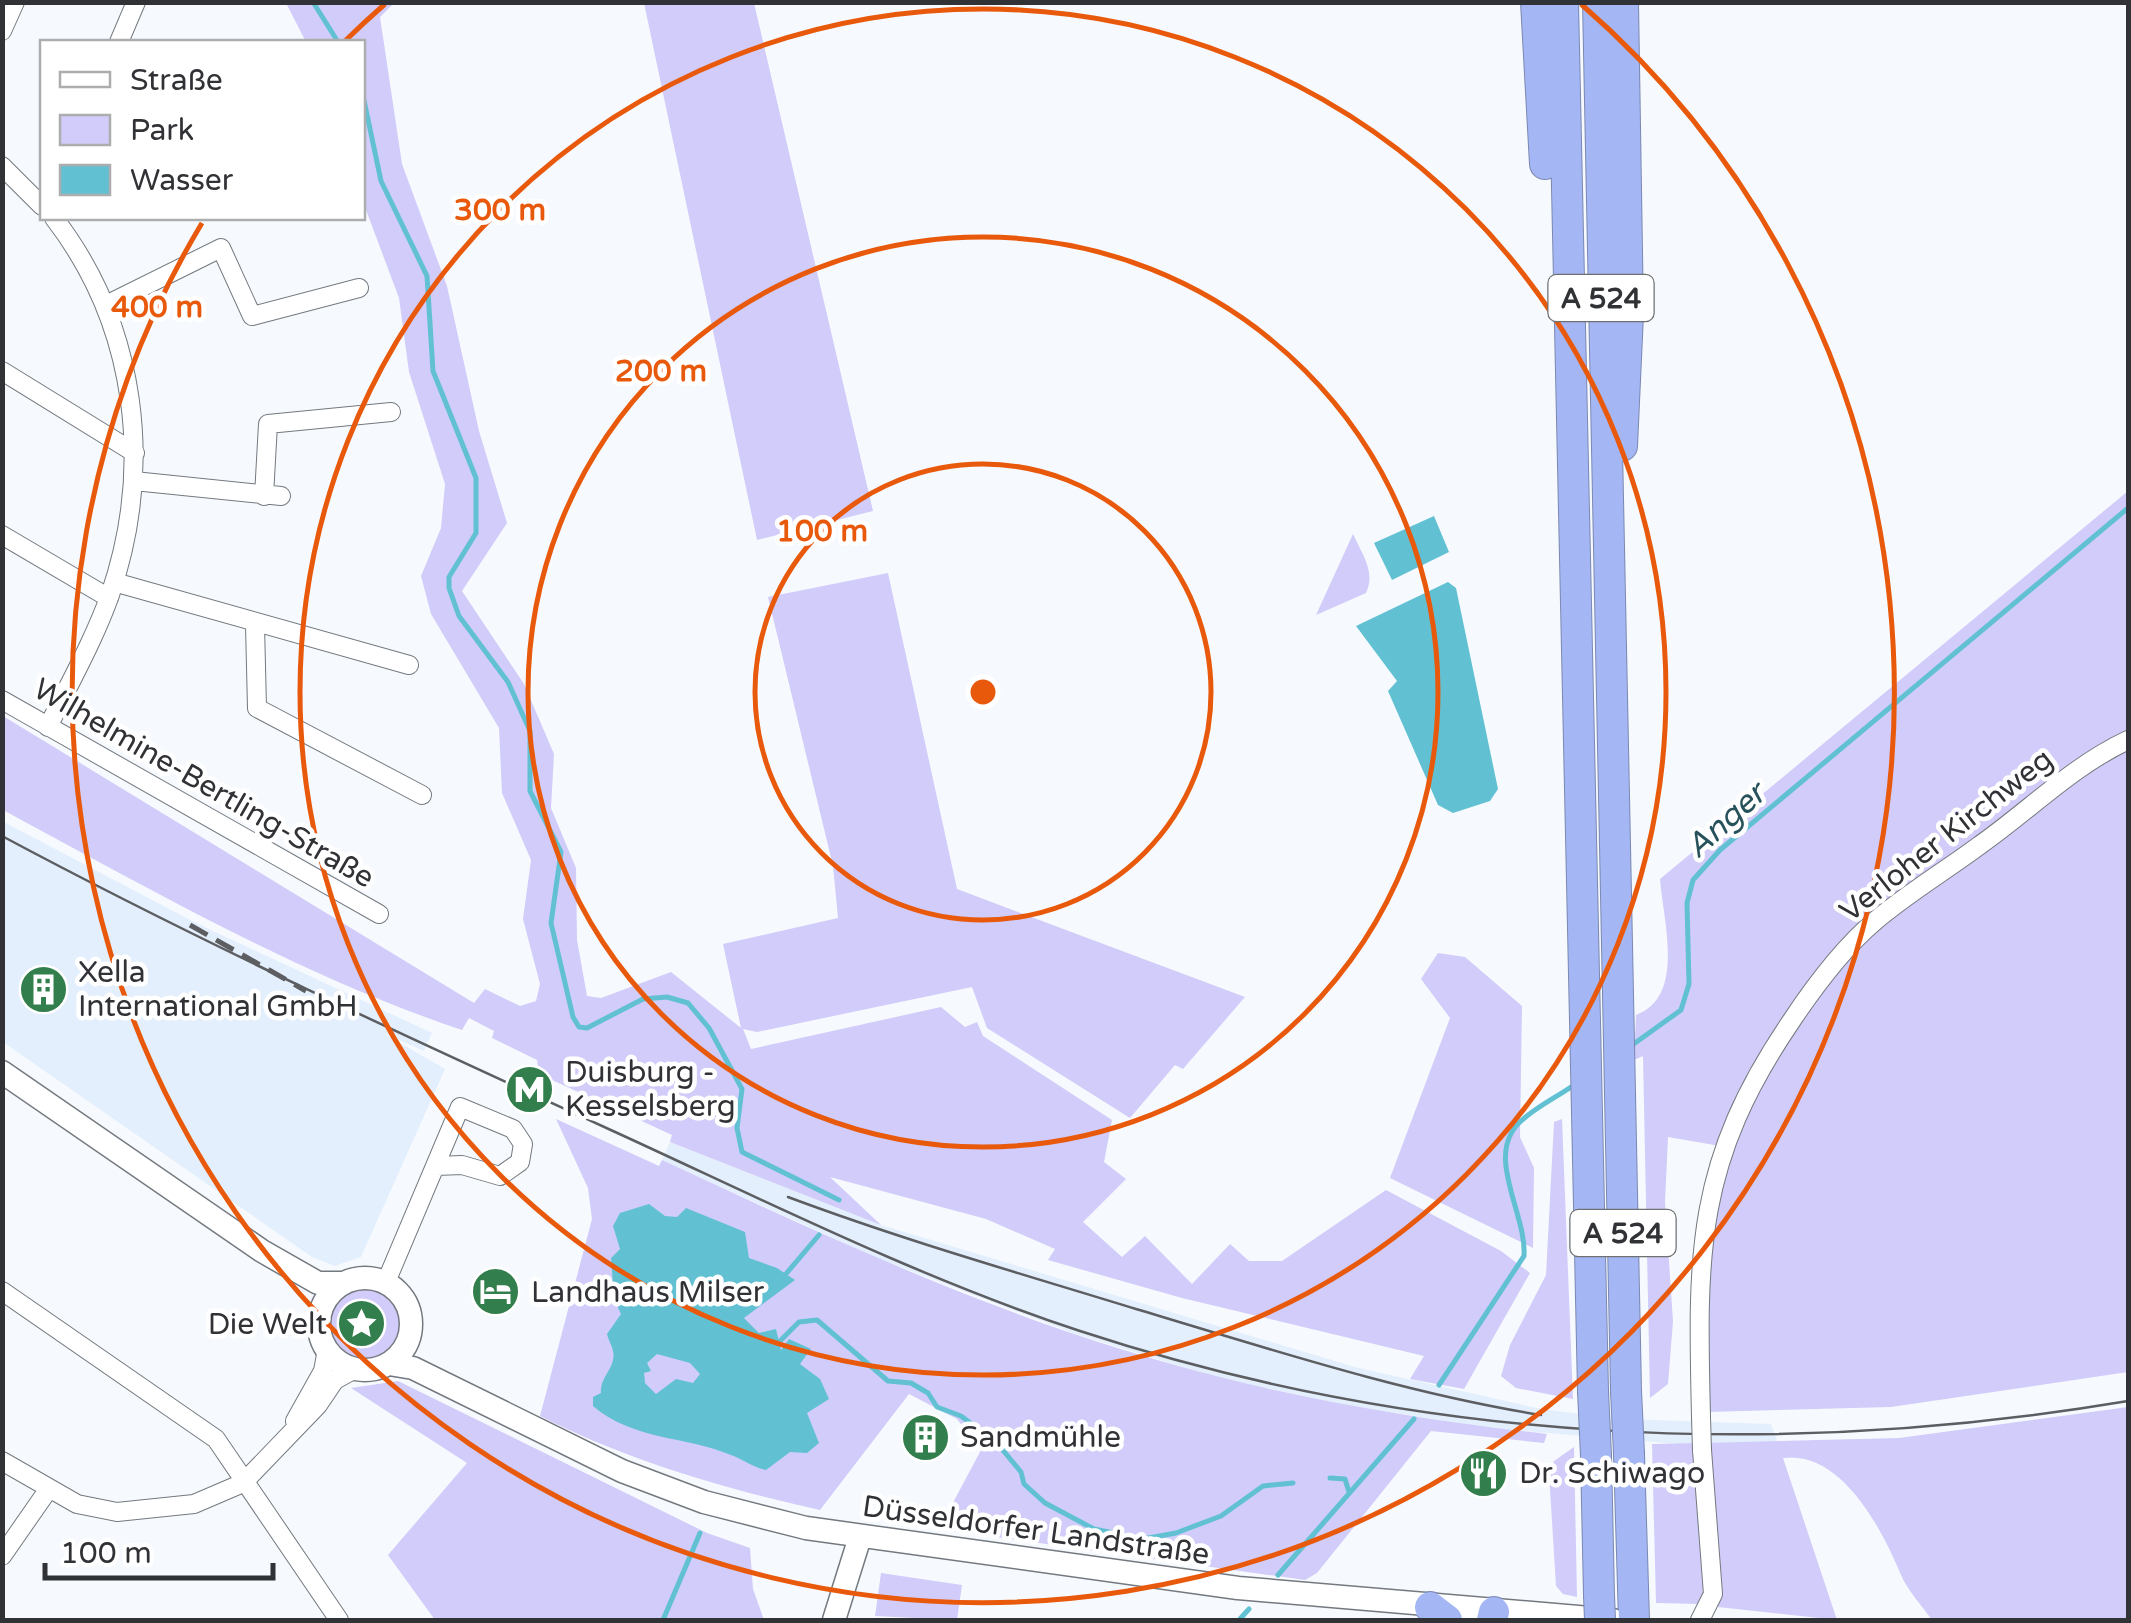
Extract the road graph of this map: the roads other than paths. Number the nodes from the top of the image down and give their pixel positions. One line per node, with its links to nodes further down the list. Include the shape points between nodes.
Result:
1 (15, 2): 7 (street)
2 (136, 2): 8 (street)
3 (1536, 2): 14 (highway, via 1552,238)
4 (1562, 2): 14 (highway, A 524)
5 (1598, 2): 21 (highway, A 524)
6 (1626, 2): 21 (highway, via 1626,382)
7 (2, 31)
8 (119, 40)
9 (2, 166): 10 (street)
10 (40, 203)
11 (55, 220): 13 (street)
12 (359, 288): 13 (street, via 252,316 221,248)
13 (106, 305): 17 (street, via 123,355)
14 (1568, 355): 47 (highway, A 524, bridge, via 1593,1391)
15 (2, 371): 17 (street)
16 (392, 412): 18 (street, via 268,424 272,496)
17 (134, 453): 18 (street)
18 (134, 482): 20 (street)
19 (2, 535): 20 (street)
20 (111, 590): 22 (street); 25 (street)
21 (1610, 594): 47 (highway, A 524, bridge, via 1628,1454)
22 (255, 626): 23 (street); 27 (street, via 257,708)
23 (409, 665)
24 (2, 700): 25 (street, Wilhelmine-Bertling-Straße)
25 (48, 727): 28 (street, Wilhelmine-Bertling-Straße)
26 (2128, 740): 52 (street, Verloher Kirchweg, bridge, via 2067,774 1874,921 1820,980 1772,1050 1715,1168 1698,1299 1713,1594)
27 (422, 795)
28 (379, 914)
29 (2, 1072): 31 (main road)
30 (436, 1166): 30 (street, via 462,1165 500,1176 520,1162 524,1144 513,1130 460,1107); 32 (street)
31 (262, 1251): 33 (main road, via 318,1282); 35 (main road, via 309,1294)
32 (386, 1282): 33 (main road, via 364,1277); 36 (main road, via 407,1304)
33 (343, 1283): 35 (main road, via 326,1298)
34 (2, 1292): 43 (street, via 216,1439)
35 (320, 1315): 37 (main road)
36 (410, 1334): 38 (main road); 40 (main road, Düsseldorfer Landstraße, via 422,1355)
37 (327, 1350): 39 (main road); 41 (street)
38 (389, 1364): 39 (main road); 40 (main road, Düsseldorfer Landstraße, via 413,1368)
39 (355, 1369): 41 (street)
40 (476, 1398): 45 (main road, Düsseldorfer Landstraße, via 556,1442 704,1502)
41 (292, 1428): 43 (street)
42 (2, 1462): 44 (street)
43 (243, 1483): 44 (street, via 194,1504 155,1511 77,1504); 50 (street)
44 (48, 1490): 46 (street)
45 (860, 1538): 48 (main road, Düsseldorfer Landstraße); 51 (main road)
46 (2, 1556)
47 (1616, 1611): 49 (main road, Düsseldorfer Landstraße)
48 (1439, 1614): 49 (main road, Düsseldorfer Landstraße)
49 (1502, 1616)
50 (339, 1620)
51 (834, 1620)
52 (1700, 1620)

